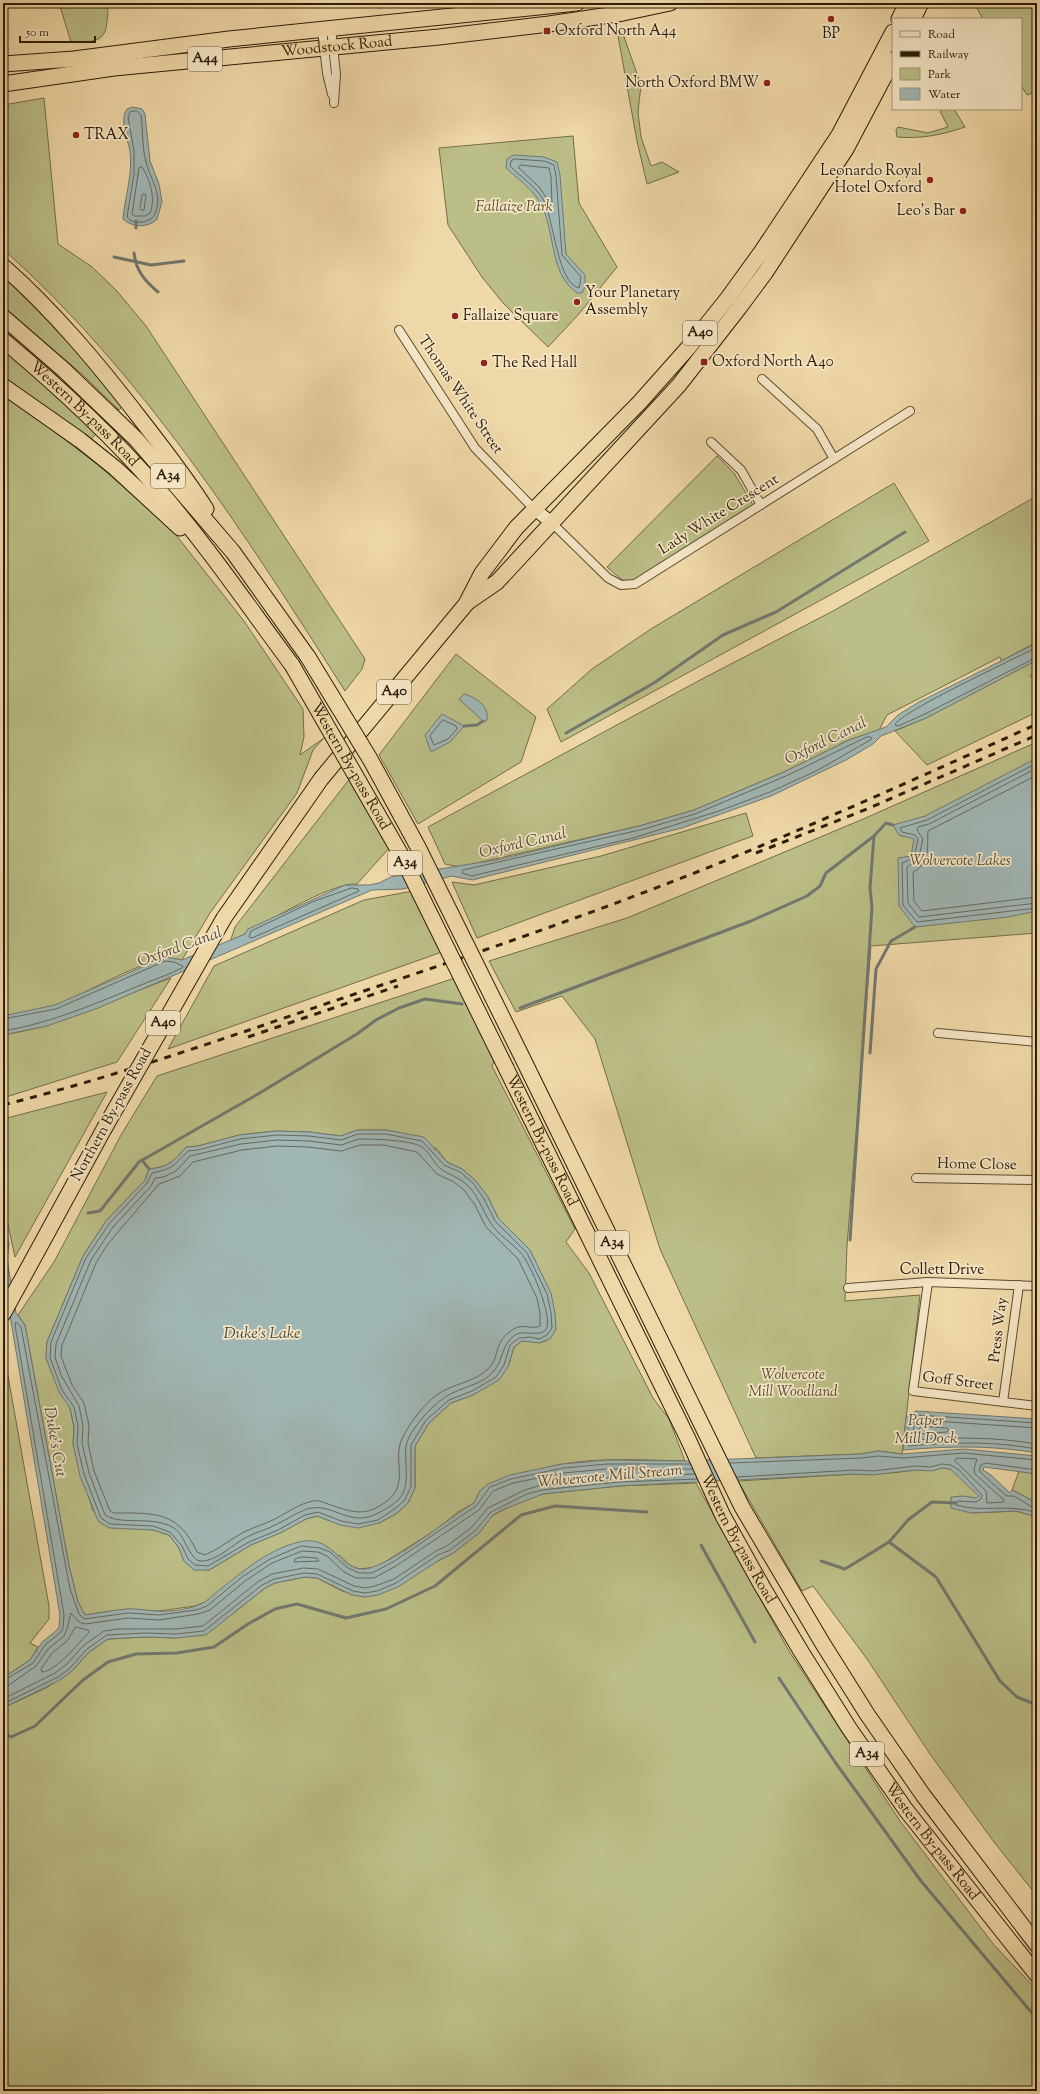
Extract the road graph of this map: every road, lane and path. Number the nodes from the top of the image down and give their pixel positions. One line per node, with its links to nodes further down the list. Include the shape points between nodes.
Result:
1 (577, 3): 7 (highway, Woodstock Road / A44)
2 (670, 3): 9 (highway, Woodstock Road / A44, via 548,24)
3 (907, 3): 5 (highway)
4 (921, 3): 6 (highway)
5 (900, 18)
6 (914, 18)
7 (327, 29): 9 (street); 11 (highway, Woodstock Road / A44, via 216,40 74,59)
8 (892, 34): 23 (highway, A40, via 838,135 728,298 640,402)
9 (329, 47): 9 (street, via 336,74 334,103 327,73); 12 (highway, Woodstock Road / A44, via 114,68)
10 (892, 62): 24 (highway, A40, via 846,149 765,273 679,385)
11 (3, 64)
12 (3, 84)
13 (3, 266): 25 (highway, via 67,331 124,397 194,491)
14 (3, 317): 25 (highway, Western By-pass Road / A34, via 59,365 136,439)
15 (399, 330): 23 (street, Thomas White Street, via 475,448)
16 (3, 340): 26 (highway, Western By-pass Road / A34, via 82,410 136,465)
17 (762, 378): 21 (street, via 817,428)
18 (3, 386): 26 (highway, via 115,468)
19 (910, 411): 21 (street, Lady White Crescent)
20 (711, 442): 22 (street, via 741,470)
21 (834, 459): 22 (street, Lady White Crescent)
22 (761, 505): 24 (street, Lady White Crescent, via 635,584 621,585 608,578)
23 (534, 509): 24 (street); 27 (highway, A40, via 482,573)
24 (551, 522): 27 (highway, A40, via 497,582)
25 (233, 552): 39 (highway, Western By-pass Road / A34, bridge, via 308,657 370,759 418,848 742,1507 867,1714 928,1801)
26 (216, 561): 40 (highway, Western By-pass Road / A34, bridge, via 292,665 400,854 688,1439 723,1516 802,1653 849,1728 906,1810)
27 (466, 604): 36 (highway, Northern By-pass Road / A40, bridge, via 321,779 224,918)
28 (938, 1033): 29 (street)
29 (1037, 1042)
30 (916, 1178): 31 (street, Home Close)
31 (1037, 1180)
32 (928, 1282): 33 (street, Collett Drive); 35 (street, Collett Drive); 37 (street, Goff Street, via 913,1391)
33 (1019, 1285): 34 (street, Collett Drive); 37 (street, Press Way)
34 (1037, 1286)
35 (848, 1288)
36 (3, 1314)
37 (1004, 1402): 38 (street, Goff Street)
38 (1037, 1406)
39 (1037, 1945)
40 (1037, 1974)

